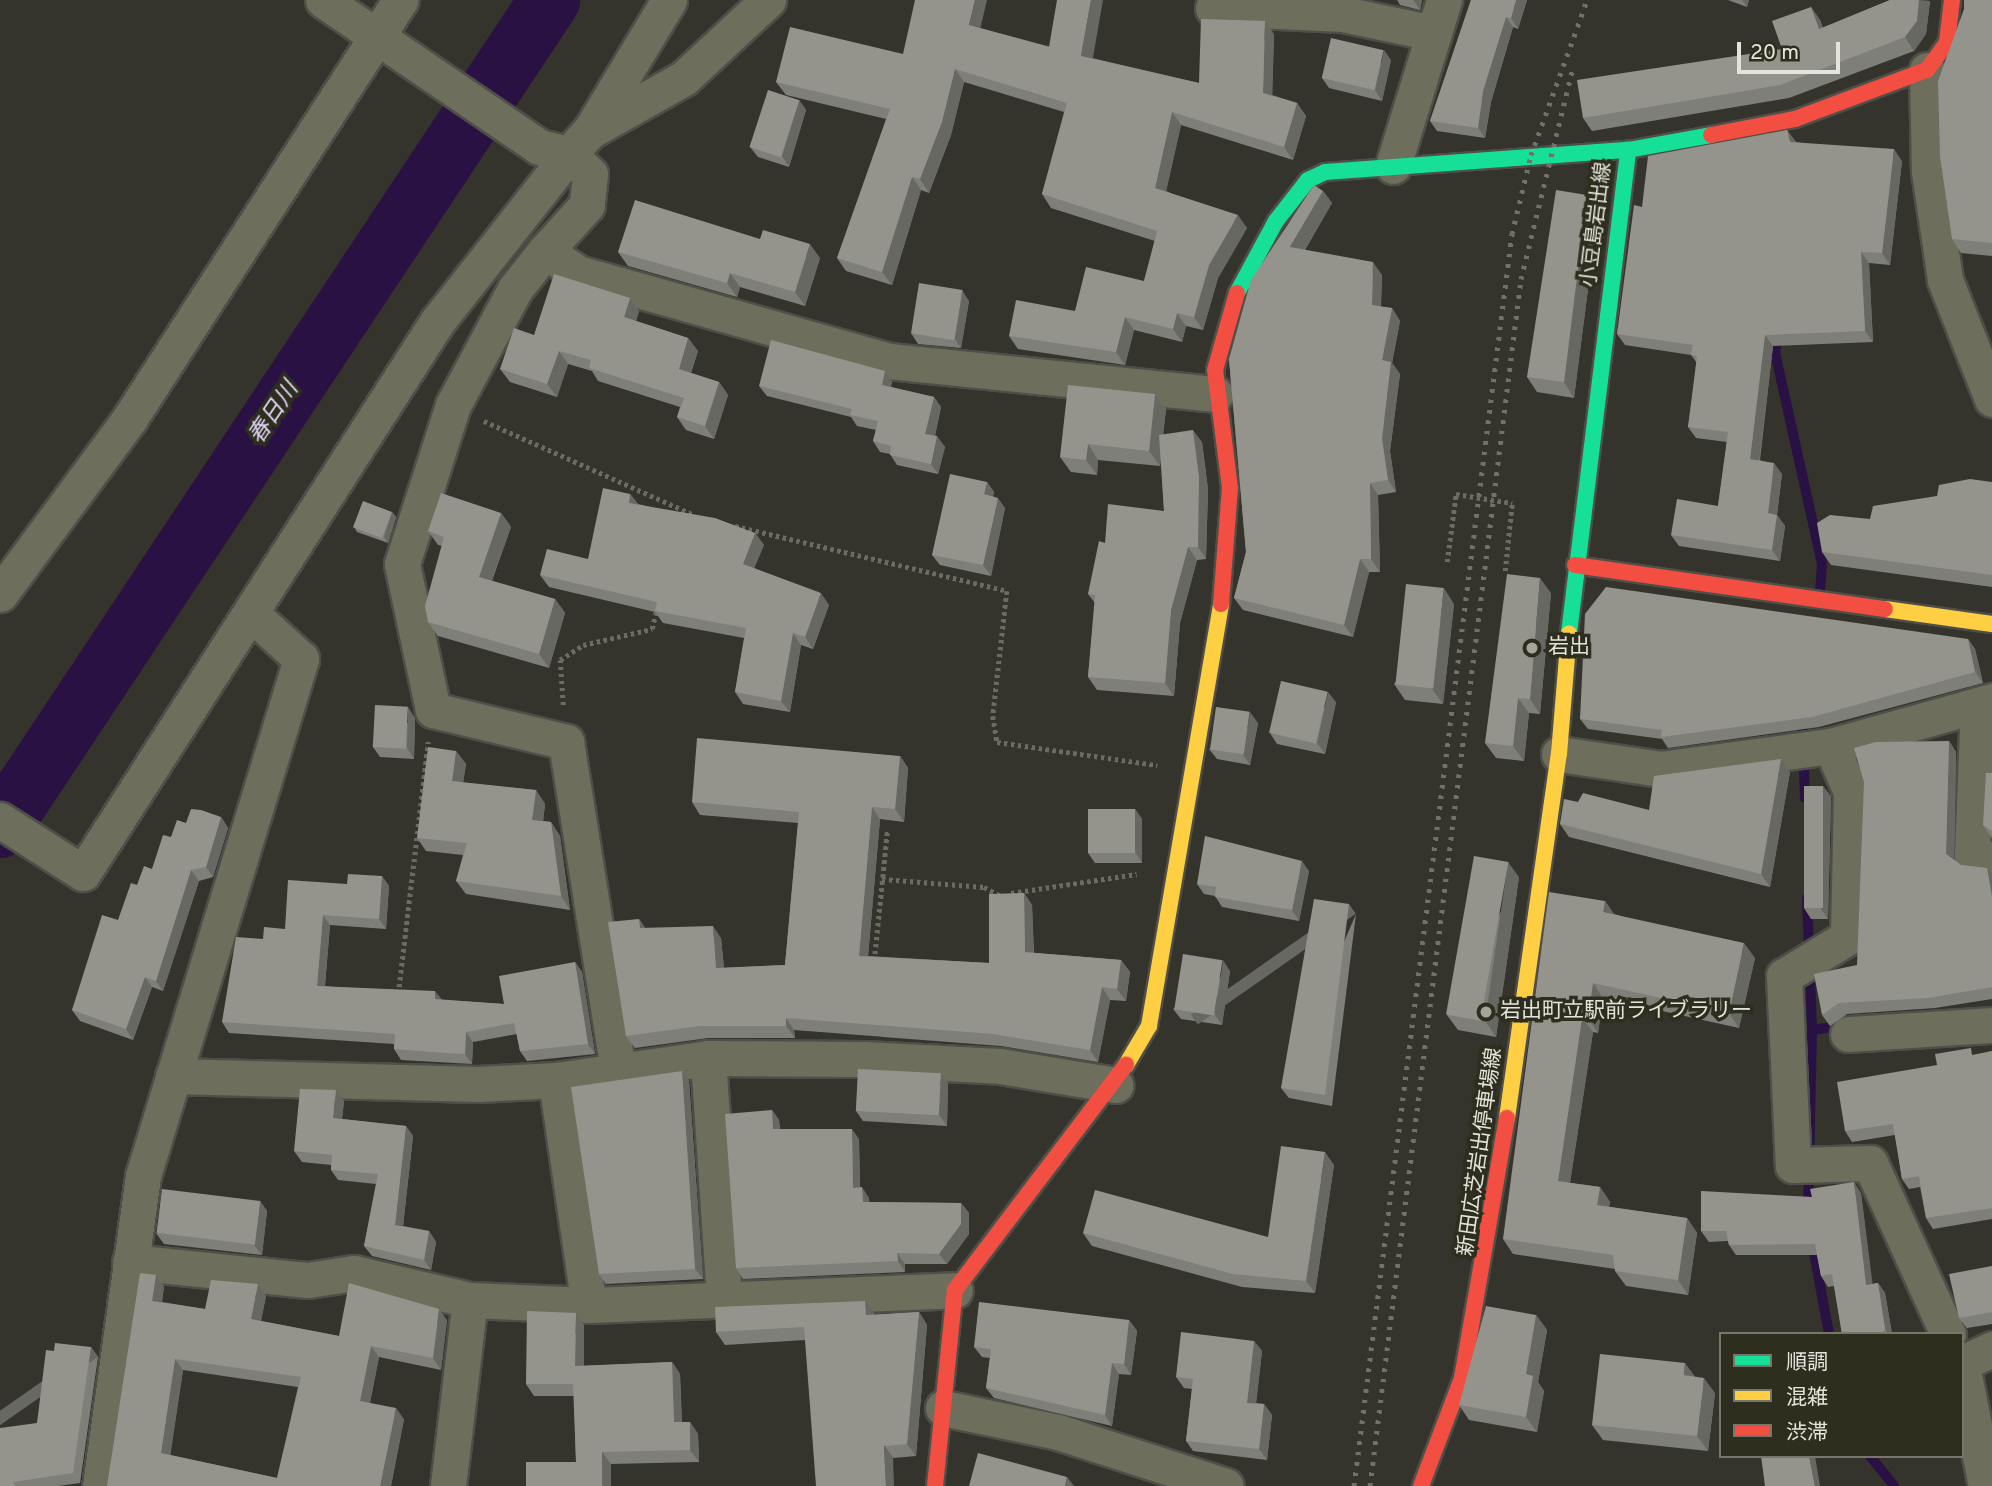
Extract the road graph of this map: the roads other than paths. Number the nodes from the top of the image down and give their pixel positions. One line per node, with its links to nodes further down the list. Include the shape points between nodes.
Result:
1 (323, 0): 9 (street)
2 (400, 0): 9 (street)
3 (669, 0): 11 (street)
4 (768, 0): 11 (street, via 684,78)
5 (1444, 0): 8 (street)
6 (1952, 0): 10 (street, via 1947,42)
7 (1213, 8): 8 (street, via 1343,14)
8 (1434, 33): 13 (street)
9 (389, 44): 11 (street); 18 (street, via 130,418)
10 (1927, 70): 12 (street, 小豆島岩出線, via 1795,119); 16 (street, via 1928,172 1945,280)
11 (566, 144): 14 (street, via 590,174 587,205); 19 (street, via 437,322)
12 (1628, 150): 13 (street); 17 (street, 小豆島岩出線)
13 (1393, 166): 15 (street, via 1325,172 1308,180 1239,284 1215,370)
14 (545, 251): 15 (street, via 590,277 889,361); 29 (street, via 515,289 453,405 402,564 433,710 566,742)
15 (1215, 394): 32 (street, via 1230,488 1228,562 1189,770 1149,1026)
16 (1992, 399)
17 (1574, 565): 20 (street); 23 (street, 新田広芝岩出停車場線)
18 (0, 594)
19 (253, 615): 24 (street, via 83,873); 30 (street, via 301,659)
20 (1992, 624)
21 (1985, 703): 22 (street); 25 (street, via 1972,856)
22 (1831, 746): 23 (street, via 1660,769); 38 (street, via 1850,792 1848,937 1784,976 1793,1166 1870,1163)
23 (1559, 754): 47 (street, 新田広芝岩出停車場線, via 1482,1289 1462,1378)
24 (0, 820)
25 (1992, 859)
26 (1992, 1026): 27 (street)
27 (1849, 1034)
28 (708, 1058): 29 (street); 32 (street, via 1000,1066); 35 (street)
29 (618, 1071): 31 (street)
30 (173, 1076): 31 (street); 33 (street, via 143,1176)
31 (556, 1080): 37 (street)
32 (1115, 1085): 34 (street, via 1037,1177)
33 (130, 1262): 36 (street, via 308,1280 354,1273); 43 (street)
34 (956, 1290): 35 (street); 42 (street)
35 (724, 1297): 37 (street)
36 (470, 1300): 37 (street); 44 (street)
37 (589, 1306)
38 (1947, 1332)
39 (1992, 1349): 40 (street)
40 (1964, 1363)
41 (1964, 1374): 48 (street)
42 (943, 1408): 45 (street); 46 (street, via 1058,1432)
43 (100, 1486)
44 (448, 1486)
45 (935, 1486)
46 (1226, 1486)
47 (1421, 1486)
48 (1986, 1486)

